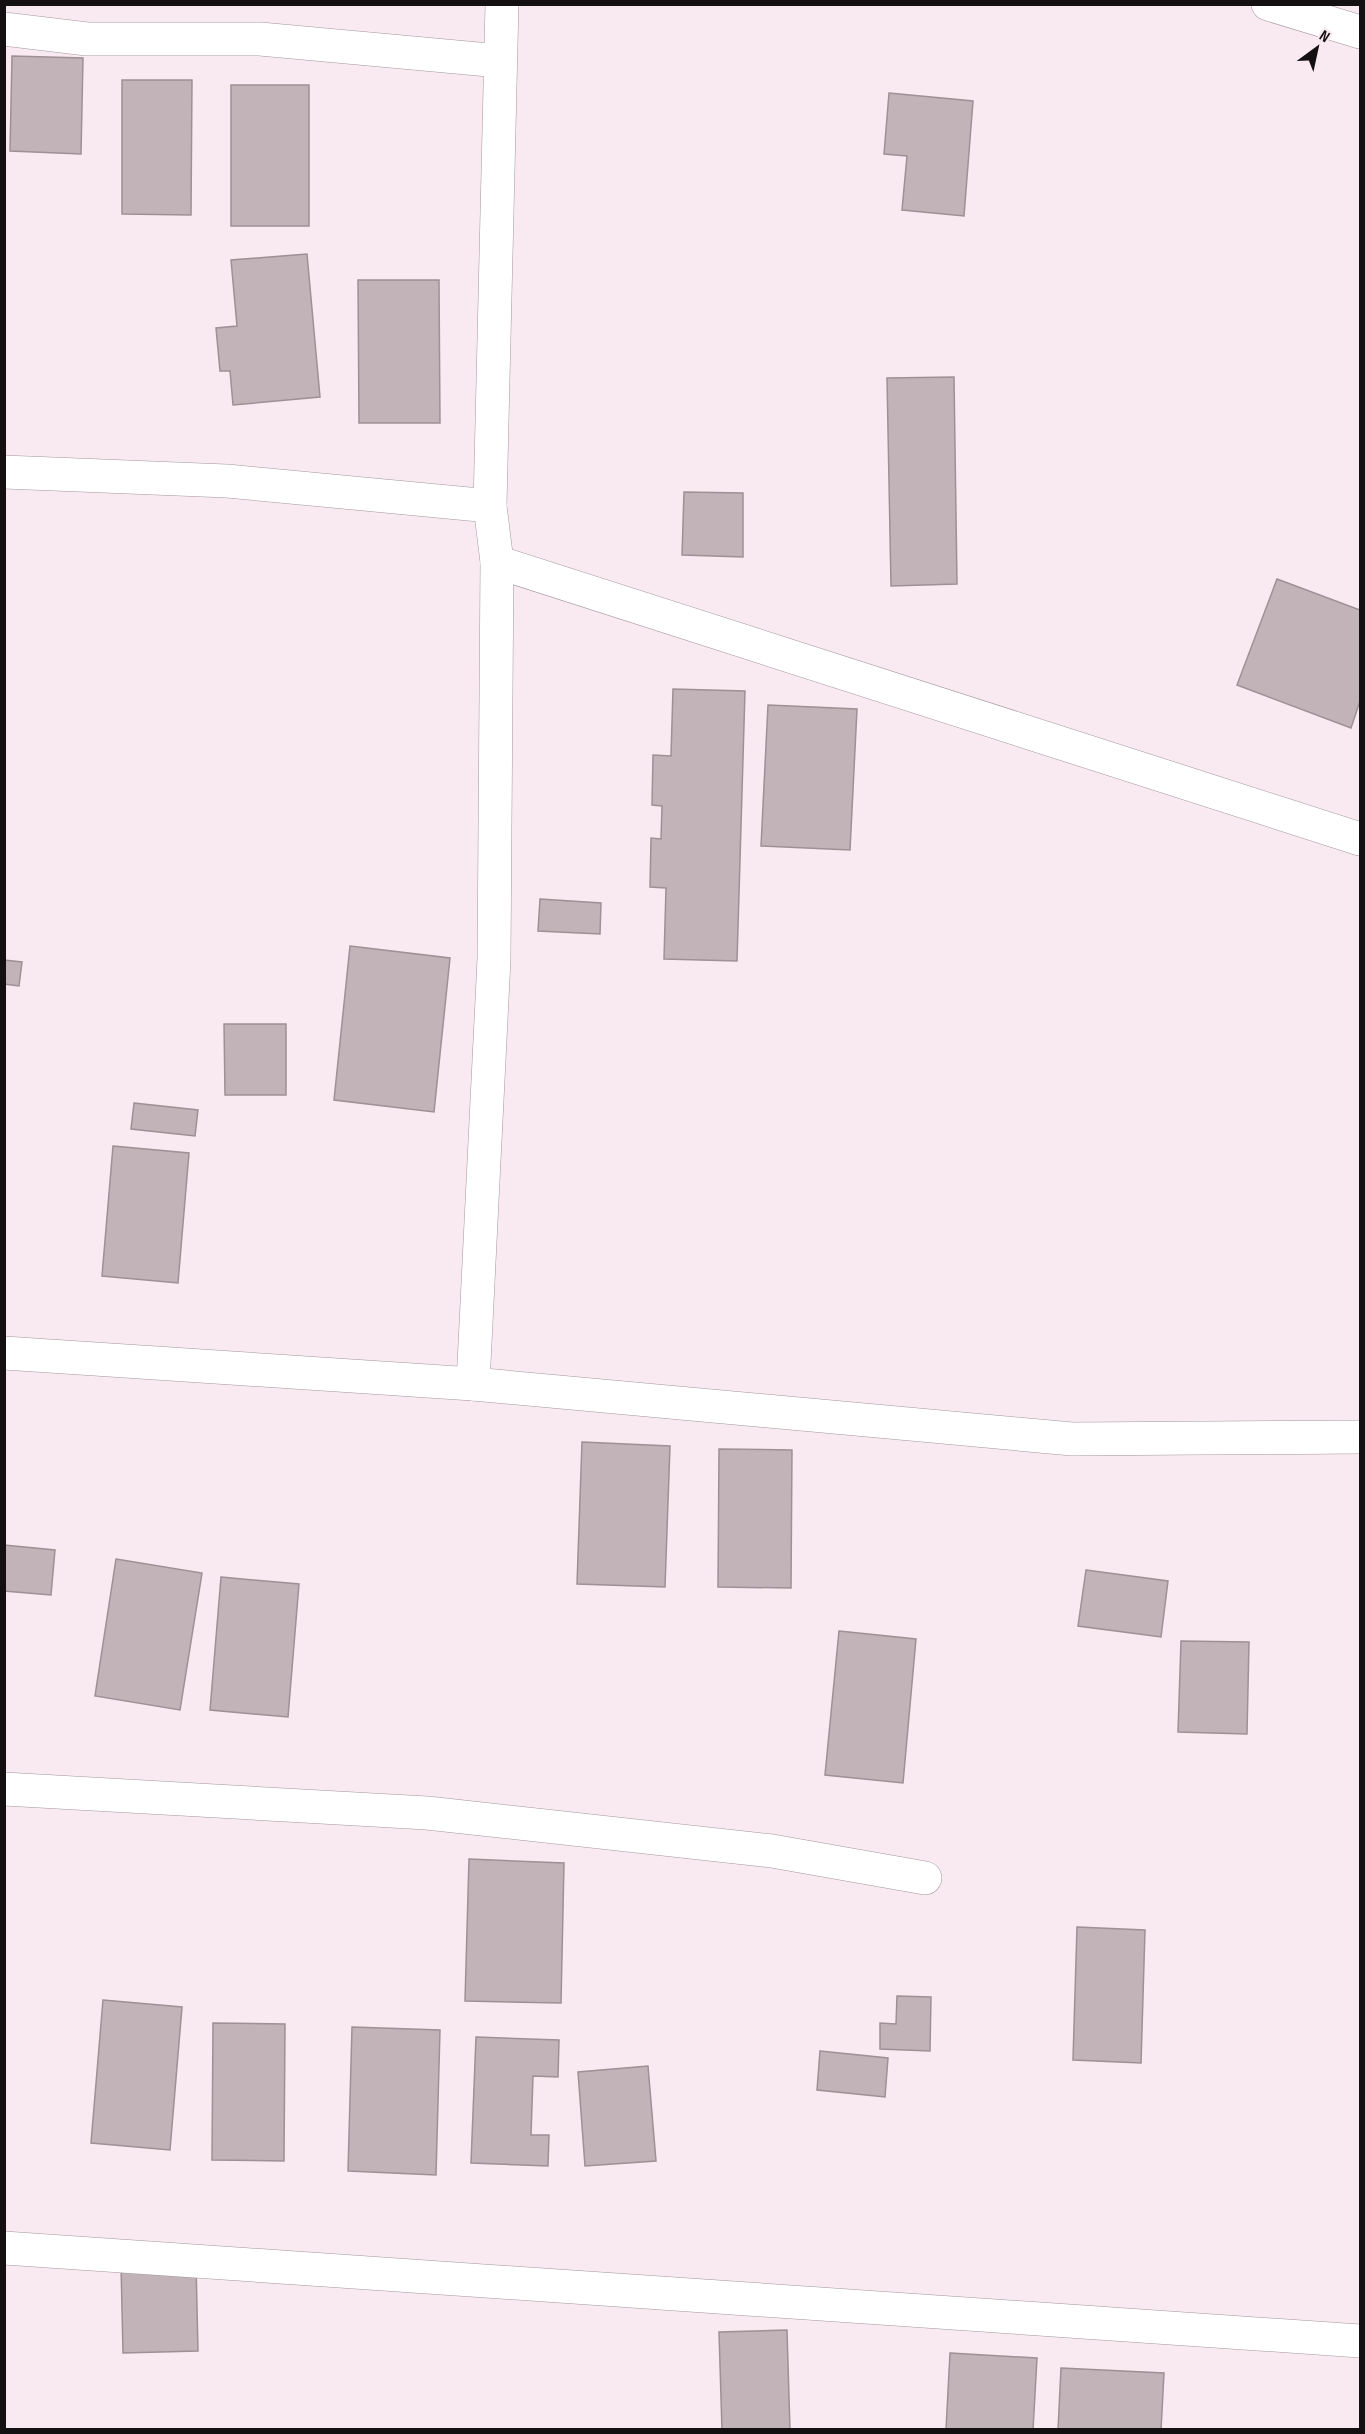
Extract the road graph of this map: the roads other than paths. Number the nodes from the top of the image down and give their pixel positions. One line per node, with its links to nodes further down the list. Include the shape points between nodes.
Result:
1 (502, 4): 5 (street)
2 (1268, 4): 4 (street)
3 (4, 29): 5 (street, via 87,39 260,39)
4 (1360, 32)
5 (500, 61): 7 (street)
6 (4, 472): 7 (street, via 227,481)
7 (490, 506): 8 (street)
8 (497, 562): 9 (street); 11 (street, via 494,960)
9 (1360, 839)
10 (4, 1353): 11 (street)
11 (473, 1384): 12 (street, via 1072,1439)
12 (1360, 1437)
13 (4, 1789): 14 (street, via 427,1813 772,1851)
14 (925, 1878)
15 (4, 2248): 16 (street)
16 (1360, 2341)

